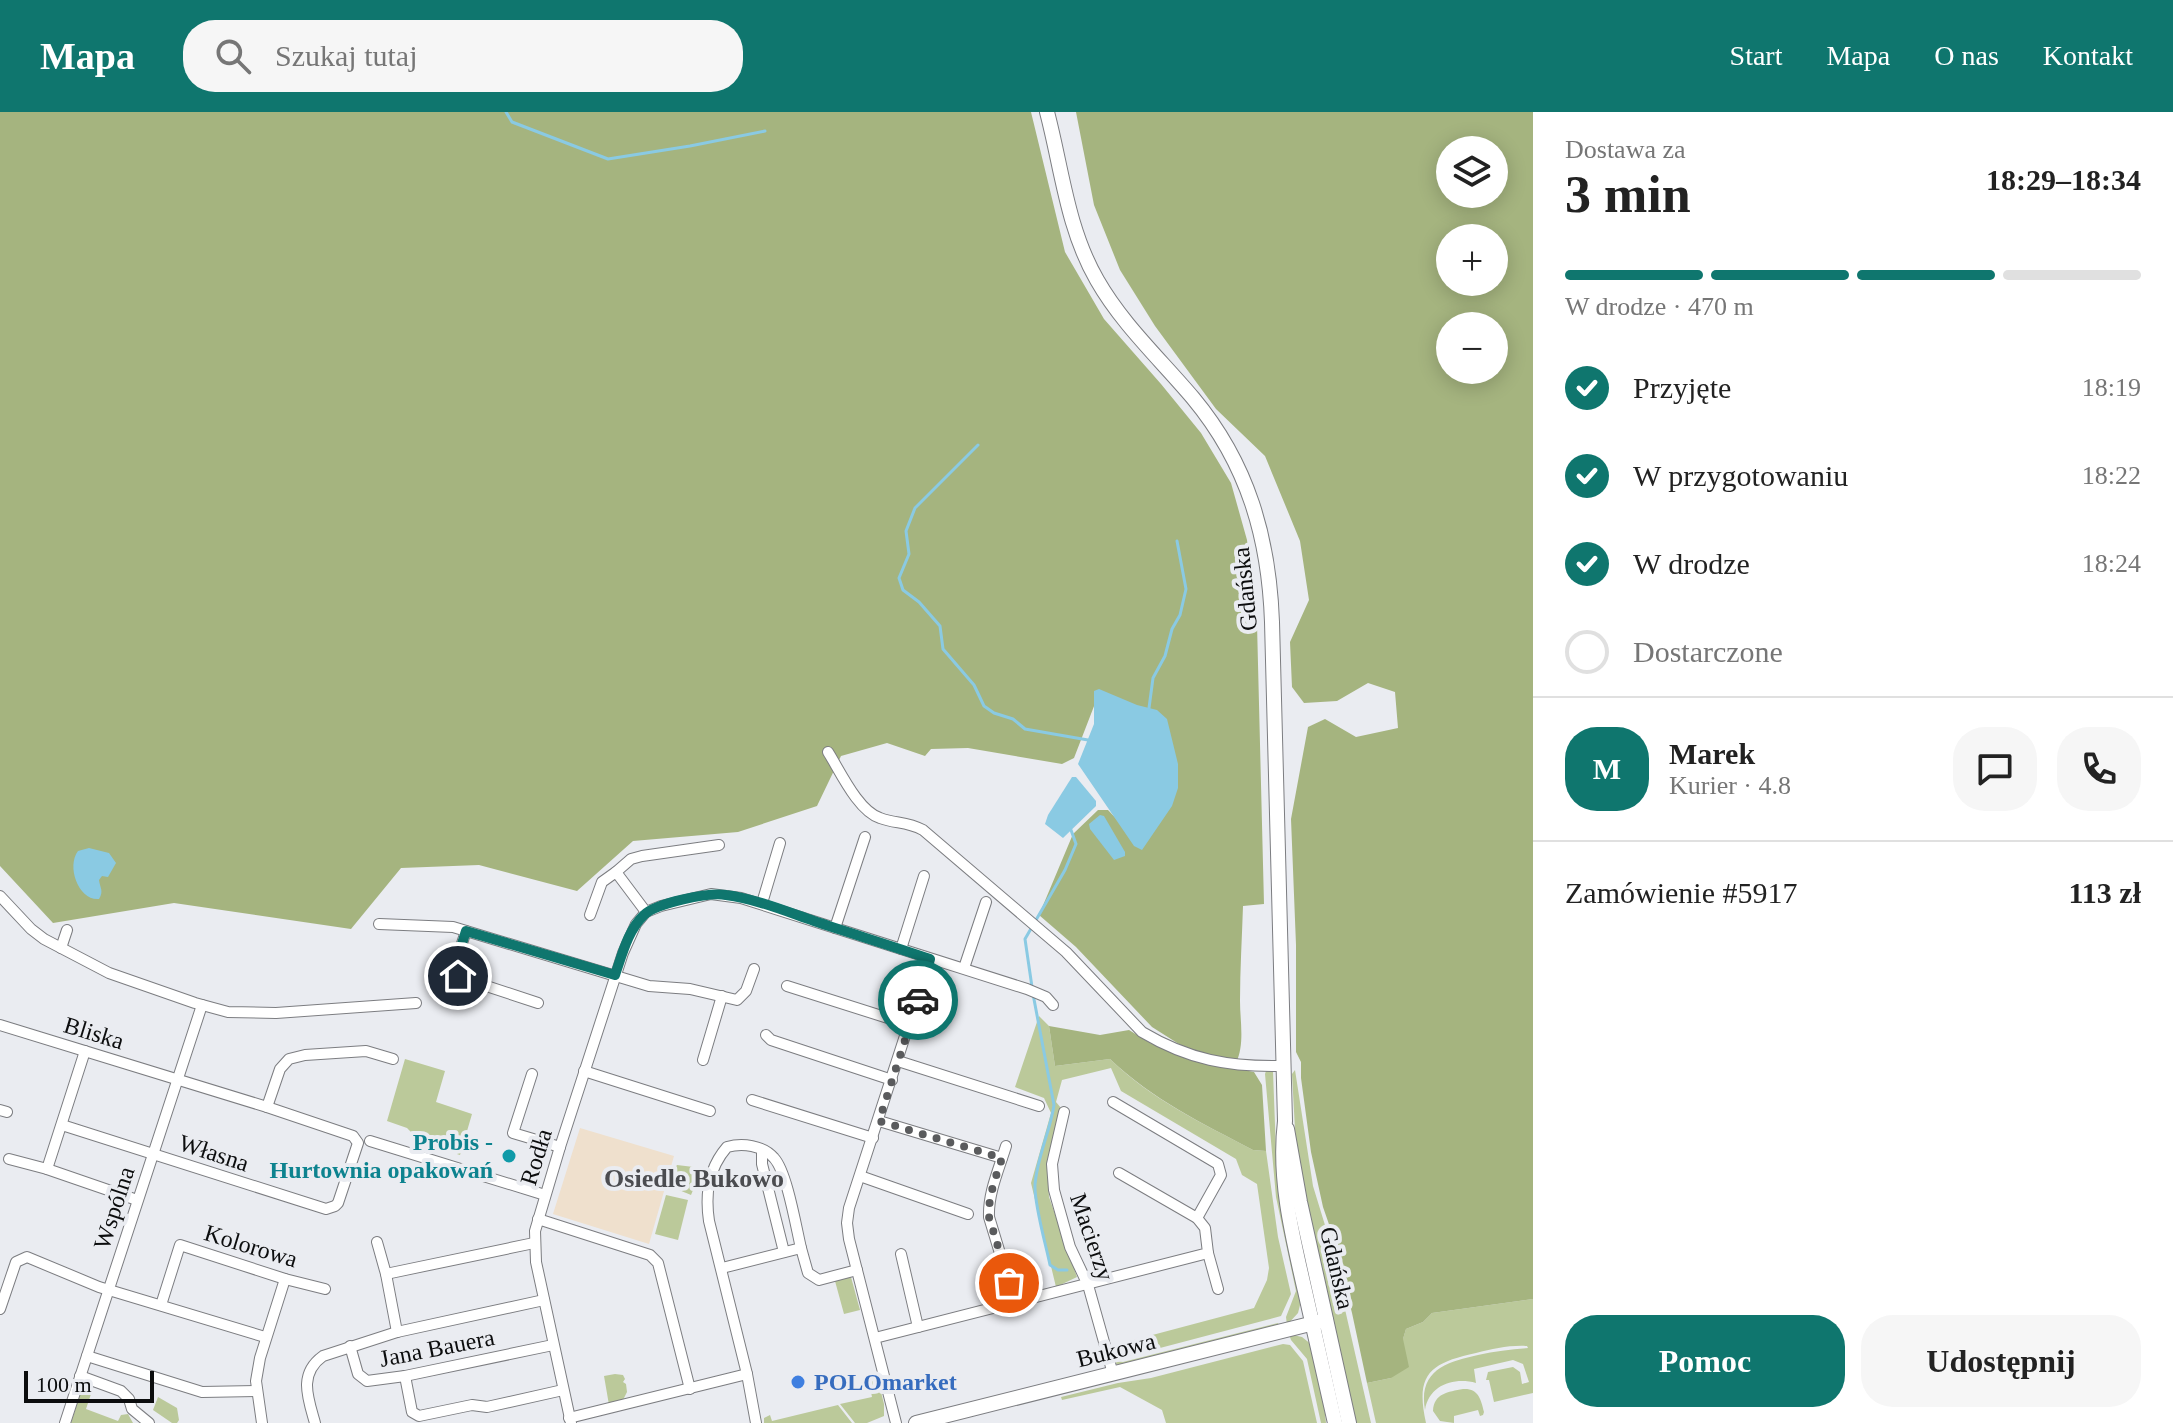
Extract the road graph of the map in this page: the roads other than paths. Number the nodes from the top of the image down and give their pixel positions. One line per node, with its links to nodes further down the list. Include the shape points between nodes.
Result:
1 (1047, 112): 36 (main road, Gdańska, via 1069,212 1091,271 1127,324 1213,424 1245,481 1260,526 1272,610)
2 (828, 752): 36 (street, via 872,815 923,830 1066,952 1142,1032 1208,1060)
3 (865, 837): 14 (street)
4 (780, 843): 10 (street)
5 (719, 845): 6 (street, via 642,856)
6 (616, 872): 11 (street); 12 (street, via 602,882)
7 (924, 876): 18 (street)
8 (0, 896): 17 (street, via 31,929)
9 (986, 902): 20 (street)
10 (762, 903): 11 (street, via 711,894); 14 (street)
11 (646, 912): 22 (street, Rodła, via 630,935)
12 (590, 915)
13 (379, 924): 16 (street)
14 (835, 928): 18 (street)
15 (67, 930): 17 (street)
16 (466, 931): 22 (street); 26 (street, via 455,973)
17 (61, 948): 27 (street, via 109,973)
18 (901, 949): 19 (street)
19 (930, 959): 20 (street); 30 (street)
20 (964, 968): 28 (street, via 1027,989)
21 (754, 969): 24 (street, via 742,997)
22 (615, 975): 24 (street, via 649,986); 37 (street, Rodła)
23 (787, 986): 30 (street)
24 (722, 996): 34 (street)
25 (416, 1003): 27 (street, via 252,1014)
26 (538, 1003)
27 (202, 1005): 39 (street, Wspólna)
28 (1053, 1005)
29 (0, 1025): 32 (street, Bliska)
30 (910, 1025): 35 (street)
31 (766, 1035): 40 (street)
32 (85, 1051): 39 (street, Bliska); 48 (street)
33 (393, 1059): 44 (street, via 366,1051 296,1056 280,1069)
34 (703, 1060)
35 (898, 1061): 40 (street); 43 (street)
36 (1283, 1066): 84 (main road, Gdańska, via 1285,1121)
37 (584, 1071): 45 (street); 53 (street, Rodła)
38 (532, 1074): 53 (street, via 513,1133)
39 (177, 1079): 44 (street, Bliska); 55 (street, Wspólna)
40 (892, 1080): 47 (street)
41 (752, 1100): 49 (street)
42 (1113, 1102): 64 (street, via 1218,1164 1221,1175)
43 (1039, 1106)
44 (267, 1107): 51 (street, Bliska, via 353,1136)
45 (710, 1111)
46 (1064, 1112): 76 (street, Macierzy, via 1052,1164 1054,1190 1070,1247)
47 (879, 1121): 49 (street); 56 (street)
48 (62, 1125): 55 (street, Własna); 58 (street)
49 (873, 1138): 59 (street)
50 (370, 1141): 61 (street)
51 (358, 1143): 55 (street, Własna, via 338,1203 326,1209)
52 (1006, 1146): 56 (street)
53 (560, 1147): 61 (street, Rodła)
54 (762, 1150): 68 (street, via 780,1166); 69 (street); 72 (street, via 727,1147 714,1165 706,1205)
55 (153, 1155): 62 (street, Wspólna)
56 (1002, 1158): 81 (street, via 988,1206)
57 (9, 1159): 58 (street)
58 (47, 1169): 62 (street)
59 (858, 1172): 63 (street); 73 (street, via 847,1223)
60 (1119, 1173): 64 (street)
61 (545, 1195): 65 (street, Rodła)
62 (137, 1200): 79 (street, Wspólna)
63 (968, 1214)
64 (1197, 1218): 70 (street, via 1205,1228)
65 (538, 1219): 67 (street, Rodła); 96 (street, via 650,1255 658,1263)
66 (377, 1242): 74 (street)
67 (534, 1243): 74 (street); 80 (street, Rodła)
68 (801, 1248): 69 (street); 73 (street, via 808,1273 819,1280)
69 (784, 1252): 72 (street)
70 (1208, 1253): 76 (street); 78 (street)
71 (901, 1254): 85 (street)
72 (722, 1268): 92 (street)
73 (857, 1270): 88 (street)
74 (386, 1274): 86 (street)
75 (285, 1279): 77 (street, Kolorowa); 82 (street, Kolorowa, via 180,1245); 87 (street)
76 (1088, 1285): 81 (street); 93 (street, Macierzy)
77 (325, 1289)
78 (1218, 1289)
79 (108, 1290): 82 (street); 83 (street, via 22,1258 13,1267); 91 (street, Wspólna)
80 (544, 1300): 86 (street); 89 (street, Rodła)
81 (1015, 1303): 85 (street)
82 (161, 1305): 87 (street)
83 (0, 1309)
84 (1319, 1322): 93 (main road, Bukowa); 107 (main road, Gdańska); 108 (main road, Gdańska)
85 (918, 1327): 88 (street)
86 (397, 1332): 90 (street)
87 (265, 1337): 98 (street)
88 (875, 1338): 105 (street)
89 (553, 1345): 95 (street, Jana Bauera); 97 (street, Rodła)
90 (350, 1346): 95 (street, Jana Bauera, via 358,1374 367,1381); 103 (street, via 323,1356 310,1369 306,1390)
91 (87, 1356): 94 (street, Wspólna); 98 (street, via 202,1392)
92 (747, 1374): 96 (street); 104 (street)
93 (1113, 1374): 106 (main road, Bukowa)
94 (80, 1376): 100 (street, Wspólna); 101 (street, via 121,1391)
95 (405, 1376): 97 (street, via 412,1412 419,1416)
96 (690, 1389): 99 (street)
97 (563, 1390): 99 (street, Rodła)
98 (256, 1391): 102 (street)
99 (570, 1420)
100 (65, 1423)
101 (149, 1423)
102 (262, 1423)
103 (315, 1423)
104 (756, 1423)
105 (896, 1423)
106 (916, 1423)
107 (1335, 1423)
108 (1349, 1423)

